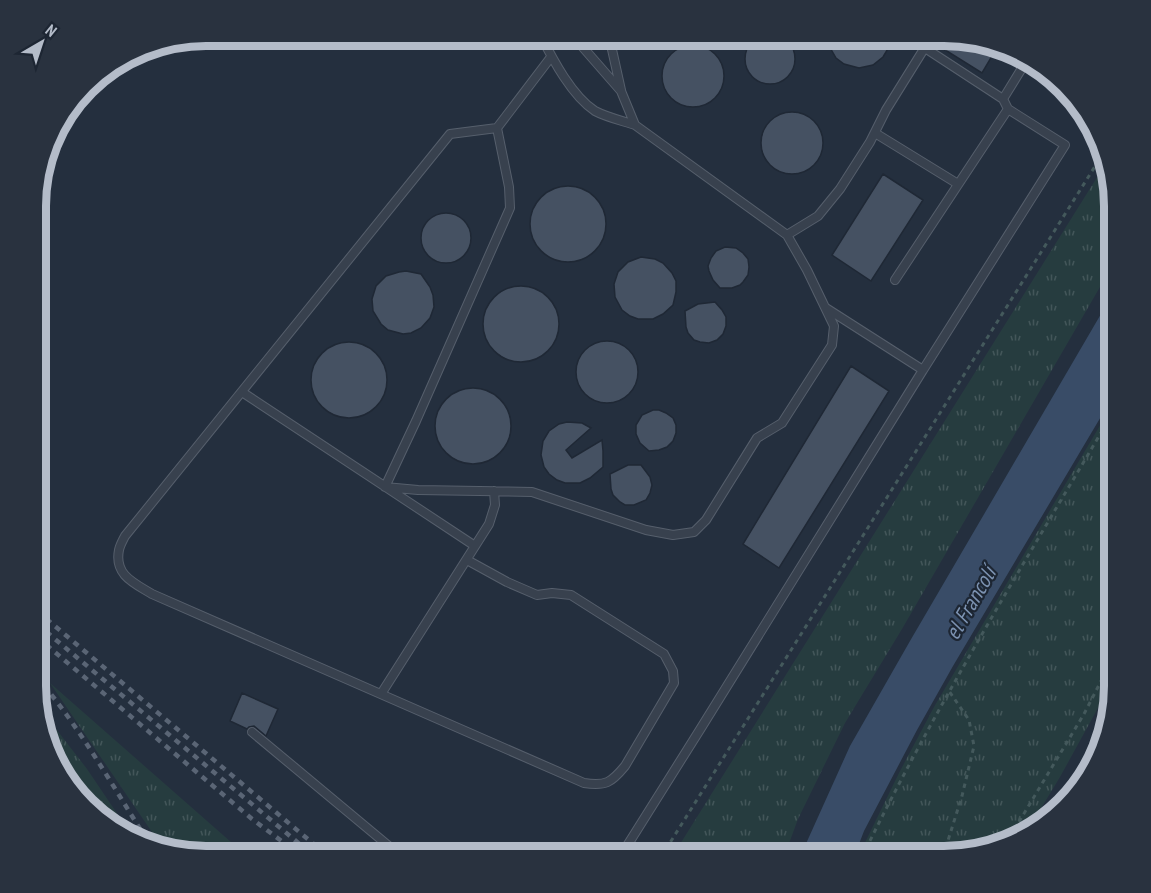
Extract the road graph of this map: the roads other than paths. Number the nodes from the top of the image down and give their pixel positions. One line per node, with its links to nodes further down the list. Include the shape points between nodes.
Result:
1 (546, 46): 5 (lane)
2 (582, 47): 7 (lane)
3 (611, 47): 7 (lane)
4 (925, 48): 8 (lane); 12 (lane, via 885,110)
5 (551, 57): 10 (lane, via 577,94 596,111); 11 (lane)
6 (1023, 67): 8 (lane)
7 (621, 91): 10 (lane)
8 (1003, 99): 9 (lane)
9 (1008, 109): 13 (lane); 17 (lane, via 1065,146)
10 (635, 125): 14 (lane)
11 (497, 128): 18 (lane, via 450,134); 19 (lane, via 510,187 510,208)
12 (875, 133): 13 (lane); 14 (lane, via 818,216)
13 (958, 184): 15 (lane)
14 (787, 235): 16 (lane)
15 (895, 280)
16 (826, 308): 17 (lane); 20 (lane, via 834,326 832,345 782,423 757,438 706,520 694,532 673,535 646,530 532,492)
17 (923, 370): 26 (lane)
18 (242, 392): 19 (lane); 23 (lane, via 125,536 119,550 119,566 127,579 152,594)
19 (385, 487): 20 (lane); 21 (lane)
20 (494, 491): 21 (lane, via 495,505 489,524)
21 (475, 546): 22 (lane)
22 (467, 560): 23 (lane); 23 (lane, via 537,594 571,595 664,654 674,683 625,766 615,778 600,785 584,783)
23 (381, 694)
24 (252, 732): 25 (lane)
25 (389, 846)
26 (627, 846)

